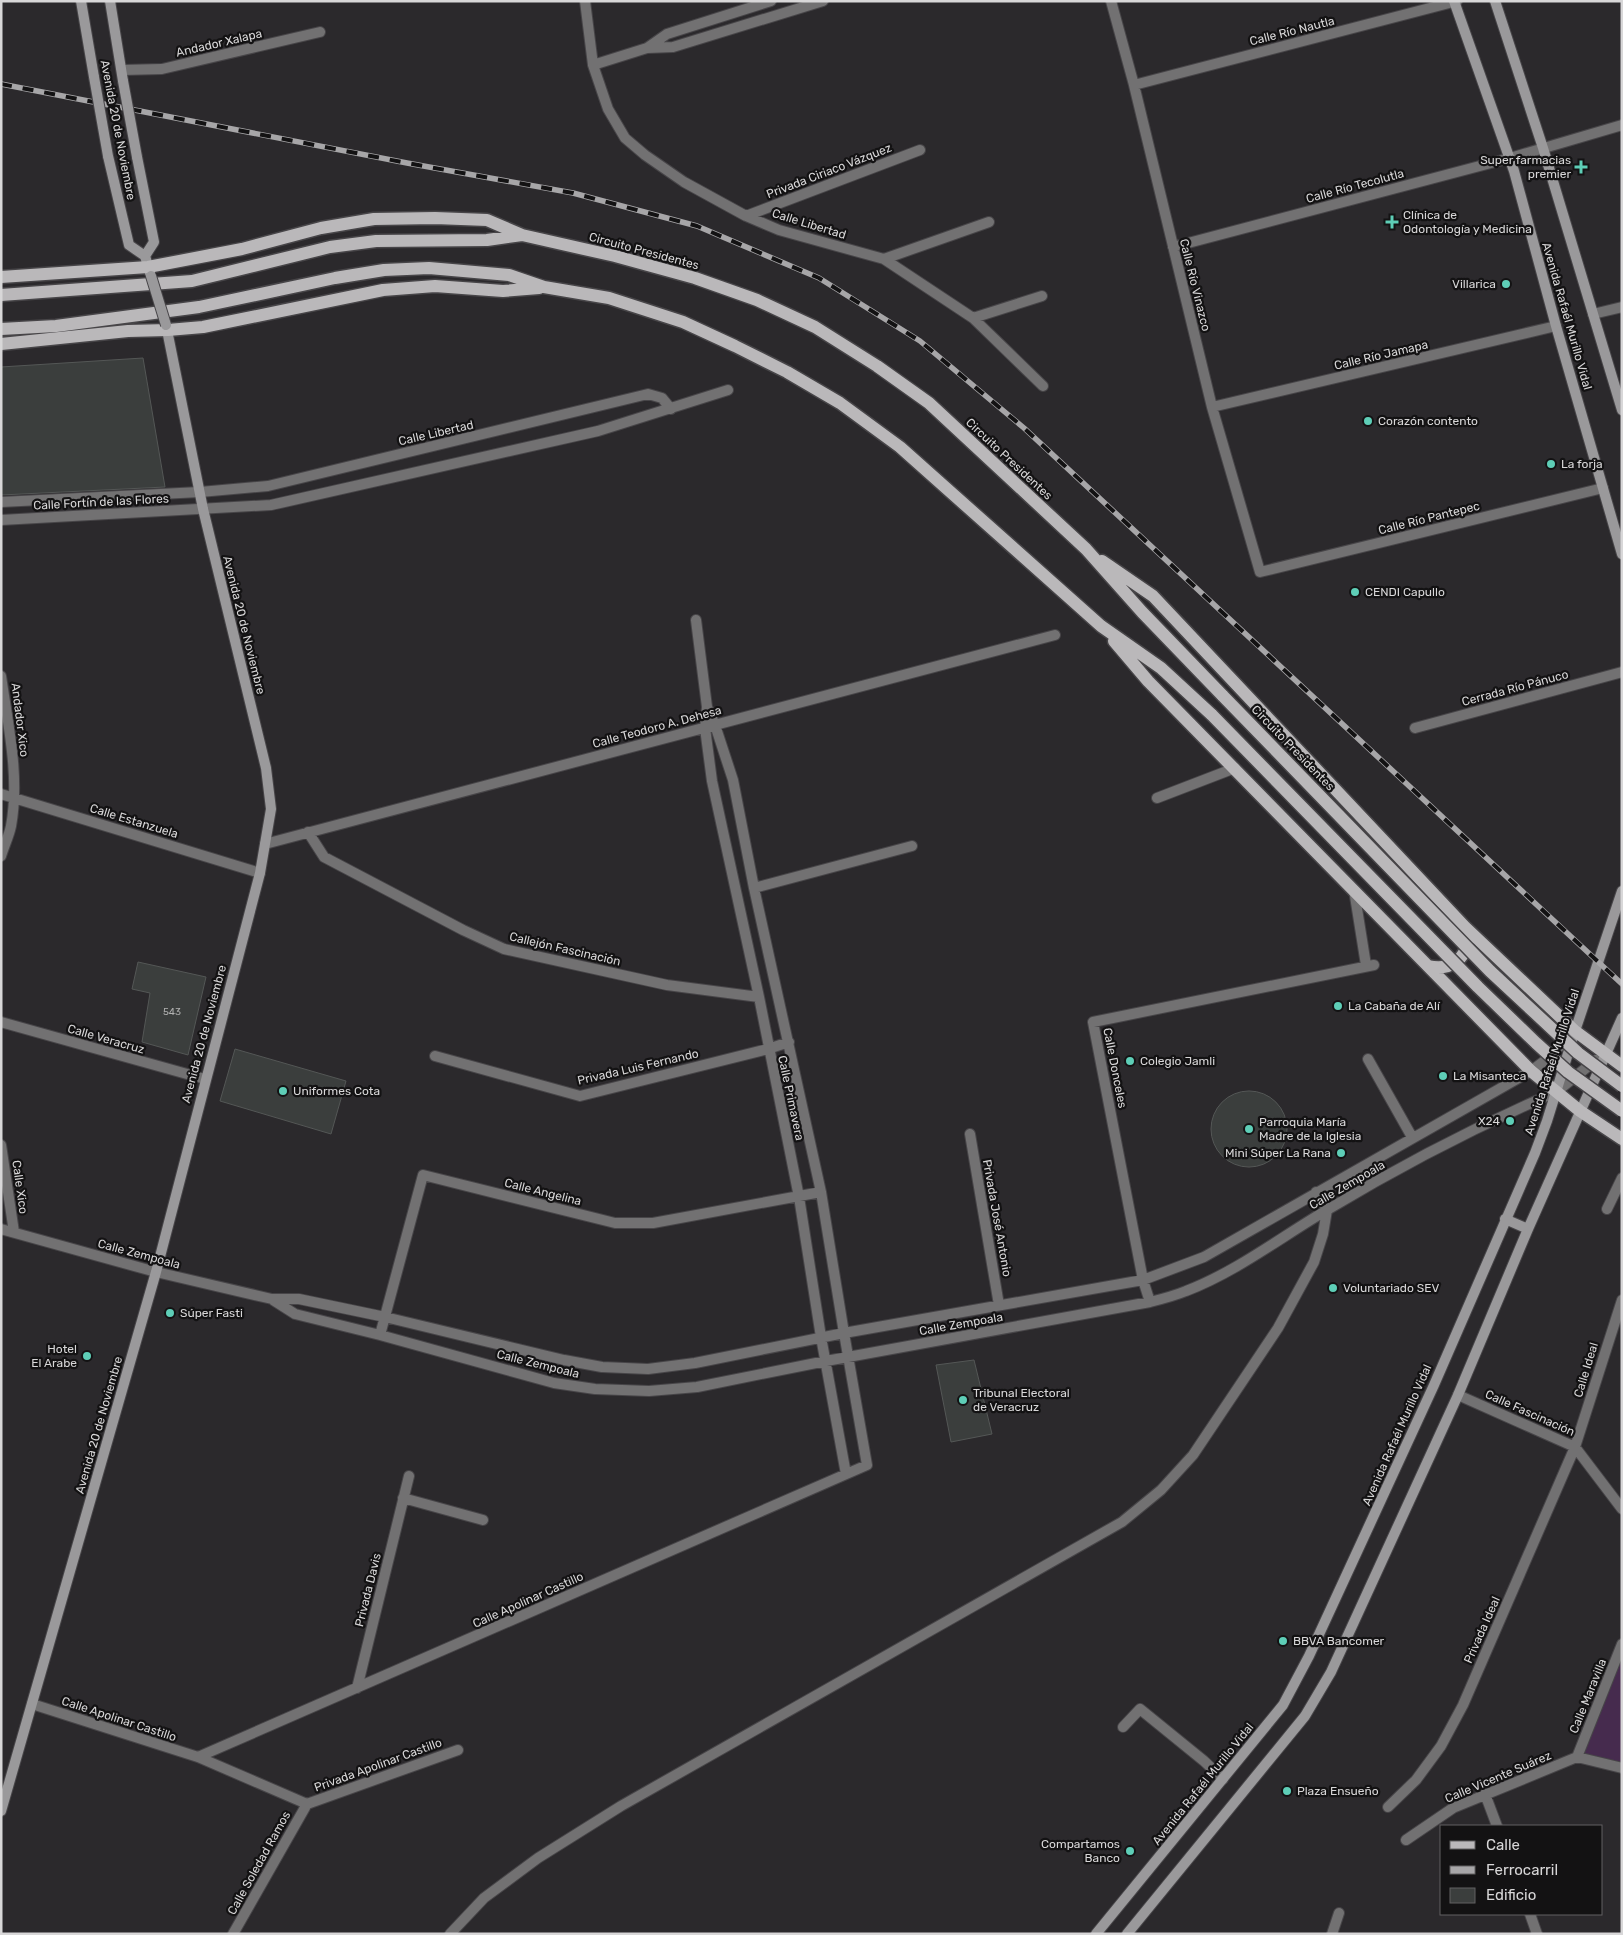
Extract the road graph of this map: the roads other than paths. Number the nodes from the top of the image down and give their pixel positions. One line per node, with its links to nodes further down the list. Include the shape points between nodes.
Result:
1 (81, 1): 23 (main road, Avenida 20 de Noviembre, bridge, via 108,156 129,245)
2 (110, 1): 12 (main road, Avenida 20 de Noviembre)
3 (585, 1): 11 (street)
4 (771, 1): 10 (street, via 667,34)
5 (823, 1): 10 (street, via 673,47)
6 (1110, 1): 13 (street, Calle Río Vinazco)
7 (1455, 1): 13 (street, Calle Río Nautla); 17 (main road, Avenida Rafaél Murillo Vidal)
8 (1495, 1): 15 (main road, Avenida Rafaél Murillo Vidal)
9 (320, 32): 12 (street, Andador Xalapa, via 162,69)
10 (647, 48): 11 (street)
11 (593, 65): 18 (street, Calle Libertad, via 608,109 625,138 684,182)
12 (122, 75): 23 (main road, Avenida 20 de Noviembre, bridge, via 154,242)
13 (1134, 85): 21 (street, Calle Río Vinazco)
14 (1622, 126): 15 (street, Calle Río Tecolutla)
15 (1544, 148): 17 (street, Calle Río Tecolutla); 29 (main road, Avenida Rafaél Murillo Vidal)
16 (920, 150): 18 (street, Privada Ciriaco Vázquez)
17 (1510, 158): 21 (street, Calle Río Tecolutla); 31 (main road, Avenida Rafaél Murillo Vidal)
18 (746, 216): 22 (street, Calle Libertad, via 779,230)
19 (989, 222): 22 (street)
20 (522, 235): 23 (main road, via 487,220 374,219); 26 (main road, Circuito Presidentes, via 487,240 376,241 330,247 192,281); 47 (main road, Circuito Presidentes, via 695,278 757,300 815,327 928,403)
21 (1173, 247): 37 (street, Calle Río Vinazco)
22 (884, 259): 30 (street, Calle Libertad)
23 (148, 266): 24 (main road); 32 (main road, Avenida 20 de Noviembre, bridge)
24 (1, 277)
25 (544, 287): 32 (main road, via 503,291 435,286 383,290 220,323); 33 (main road, via 509,274 429,268 384,270 198,307 56,326); 51 (main road, via 609,298 683,322 770,363 840,404 900,447)
26 (1, 296)
27 (1042, 296): 30 (street)
28 (1622, 307): 29 (street)
29 (1593, 314): 39 (main road, Avenida Rafaél Murillo Vidal)
30 (973, 318): 35 (street, Calle Libertad)
31 (1556, 326): 37 (street, Calle Río Jamapa); 41 (main road, Avenida Rafaél Murillo Vidal)
32 (167, 328): 34 (main road); 42 (main road, Avenida 20 de Noviembre)
33 (1, 329)
34 (1, 344)
35 (1043, 386)
36 (728, 390): 38 (street)
37 (1212, 407): 49 (street, Calle Río Vinazco)
38 (671, 409): 40 (street, Calle Libertad, via 662,398 648,394); 44 (street, via 598,431)
39 (1622, 410)
40 (268, 486): 42 (street, Calle Libertad); 44 (street)
41 (1603, 488): 48 (main road, Avenida Rafaél Murillo Vidal); 49 (street, Calle Río Pantepec)
42 (200, 492): 43 (street, Calle Fortín de las Flores); 45 (main road, Avenida 20 de Noviembre)
43 (1, 502)
44 (272, 505): 45 (street)
45 (203, 509): 46 (street, Calle Fortín de las Flores); 62 (main road, Avenida 20 de Noviembre, via 266,768 271,809)
46 (1, 520)
47 (1086, 549): 69 (main road, via 1153,596); 83 (main road, Circuito Presidentes, bridge, via 1142,612 1490,971 1578,1053)
48 (1622, 554)
49 (1260, 572)
50 (696, 620): 55 (street)
51 (1101, 626): 57 (main road, via 1148,681); 86 (main road, bridge, via 1160,668 1212,716 1478,987 1568,1072)
52 (1055, 635): 55 (street, Calle Teodoro A. Dehesa)
53 (1622, 672): 56 (street, Cerrada Río Pánuco)
54 (1, 676): 59 (street, Andador Xico)
55 (710, 726): 61 (street, Calle Teodoro A. Dehesa); 66 (street, Calle Primavera, via 733,780); 71 (street, Calle Primavera, via 712,781)
56 (1414, 728)
57 (1235, 768): 60 (street); 67 (main road)
58 (1, 794): 59 (street, Calle Estanzuela)
59 (14, 798): 64 (street); 65 (street, Calle Estanzuela)
60 (1157, 798)
61 (308, 832): 62 (street, Calle Teodoro A. Dehesa); 71 (street, Callejón Fascinación, via 324,857 504,949 667,986)
62 (265, 844): 65 (main road, Avenida 20 de Noviembre)
63 (912, 846): 66 (street)
64 (1, 856)
65 (260, 873): 82 (main road, Avenida 20 de Noviembre)
66 (754, 888): 75 (street, Calle Primavera)
67 (1354, 889): 70 (main road); 102 (street, Calle Donceles, via 1370,965 1094,1022)
68 (1622, 891): 74 (main road, Avenida Rafaél Murillo Vidal)
69 (1465, 928): 70 (main road, via 1468,937 1463,956 1448,967); 74 (main road)
70 (1428, 966): 81 (main road)
71 (759, 997): 76 (street, Calle Primavera)
72 (1622, 1018): 77 (main road)
73 (1, 1022): 82 (street, Calle Veracruz)
74 (1575, 1031): 77 (main road); 81 (street, Calle Zempoala, via 1547,1060); 84 (main road, Avenida Rafaél Murillo Vidal)
75 (789, 1042): 76 (street, Privada Luis Fernando); 92 (street, Calle Primavera)
76 (768, 1049): 78 (street, Privada Luis Fernando, via 580,1096); 94 (street, Calle Primavera)
77 (1605, 1053): 80 (main road); 84 (street, Calle Zempoala); 85 (main road)
78 (435, 1056)
79 (1368, 1059): 88 (street)
80 (1622, 1066)
81 (1530, 1071): 84 (main road); 88 (street, Calle Zempoala)
82 (205, 1080): 101 (main road, Avenida 20 de Noviembre)
83 (1622, 1086)
84 (1556, 1092): 85 (main road); 96 (street, Calle Zempoala, via 1419,1158); 97 (main road, Avenida Rafaél Murillo Vidal, via 1535,1153)
85 (1580, 1111): 89 (main road); 99 (main road)
86 (1622, 1112)
87 (970, 1134): 106 (street, Privada José Antonio)
88 (1412, 1137): 93 (street, Calle Zempoala)
89 (1622, 1138)
90 (1, 1145): 100 (street, Calle Xico)
91 (1622, 1178): 95 (street)
92 (822, 1192): 94 (street, Calle Angelina); 108 (street, Calle Primavera)
93 (1316, 1192): 96 (street); 102 (street, Calle Zempoala, via 1204,1257)
94 (799, 1197): 107 (street, Calle Angelina, via 653,1222 615,1223 423,1175); 110 (street, Calle Primavera)
95 (1607, 1209)
96 (1327, 1210): 105 (street, Calle Zempoala, via 1213,1278 1186,1291); 139 (street, via 1314,1262 1278,1328 1193,1455 1161,1490 1122,1522 621,1806 538,1858 484,1898)
97 (1506, 1218): 99 (main road); 129 (main road, Avenida Rafaél Murillo Vidal, via 1434,1385 1309,1656 1283,1705)
98 (1, 1229): 100 (street, Calle Zempoala)
99 (1528, 1229): 113 (main road)
100 (14, 1232): 101 (street, Calle Zempoala)
101 (156, 1272): 103 (street, Calle Zempoala); 123 (main road, Avenida 20 de Noviembre)
102 (1143, 1280): 105 (street, Calle Donceles); 106 (street, Calle Zempoala)
103 (272, 1300): 107 (street, Calle Zempoala, via 299,1299); 109 (street, Calle Zempoala, via 295,1314)
104 (1622, 1300): 114 (street, Calle Ideal)
105 (1150, 1302): 111 (street, Calle Zempoala)
106 (999, 1305): 108 (street, Calle Zempoala)
107 (385, 1317): 109 (street, Calle Angelina); 110 (street, Calle Zempoala, via 602,1367 648,1368 695,1363)
108 (844, 1333): 110 (street, Calle Zempoala); 111 (street, Calle Primavera)
109 (380, 1335): 112 (street, Calle Zempoala, via 554,1383 595,1389 648,1391 697,1387)
110 (821, 1338): 112 (street, Calle Primavera)
111 (848, 1357): 112 (street, Calle Zempoala); 115 (street, Calle Primavera)
112 (826, 1361): 116 (street, Calle Primavera)
113 (1458, 1395): 114 (street, Calle Fascinación); 141 (main road, via 1331,1672 1305,1716)
114 (1575, 1447): 119 (street, Calle Fascinación); 132 (street, Privada Ideal, via 1463,1705 1441,1746 1416,1780)
115 (867, 1465): 116 (street, Calle Apolinar Castillo)
116 (846, 1474): 122 (street, Calle Apolinar Castillo)
117 (409, 1476): 118 (street, Privada Davis)
118 (403, 1498): 120 (street); 122 (street, Privada Davis)
119 (1622, 1509)
120 (483, 1520)
121 (1622, 1644): 127 (street, Calle Maravilla)
122 (357, 1688): 126 (street, Calle Apolinar Castillo)
123 (32, 1704): 126 (street, Calle Apolinar Castillo); 133 (main road, Avenida 20 de Noviembre)
124 (1123, 1727): 129 (street, via 1140,1709)
125 (458, 1750): 131 (street, Privada Apolinar Castillo)
126 (198, 1757): 131 (street, Calle Apolinar Castillo)
127 (1577, 1757): 128 (street); 130 (street, Calle Vicente Suárez)
128 (1622, 1768)
129 (1223, 1780): 140 (main road, Avenida Rafaél Murillo Vidal)
130 (1485, 1794): 134 (street); 135 (street, Calle Vicente Suárez, via 1453,1808)
131 (307, 1804): 138 (street, Calle Soledad Ramos)
132 (1388, 1807)
133 (1, 1810)
134 (1497, 1825)
135 (1406, 1840)
136 (1339, 1913): 142 (street)
137 (1530, 1915): 143 (street)
138 (233, 1934)
139 (450, 1934)
140 (1096, 1934)
141 (1127, 1934)
142 (1332, 1934)
143 (1537, 1934)

